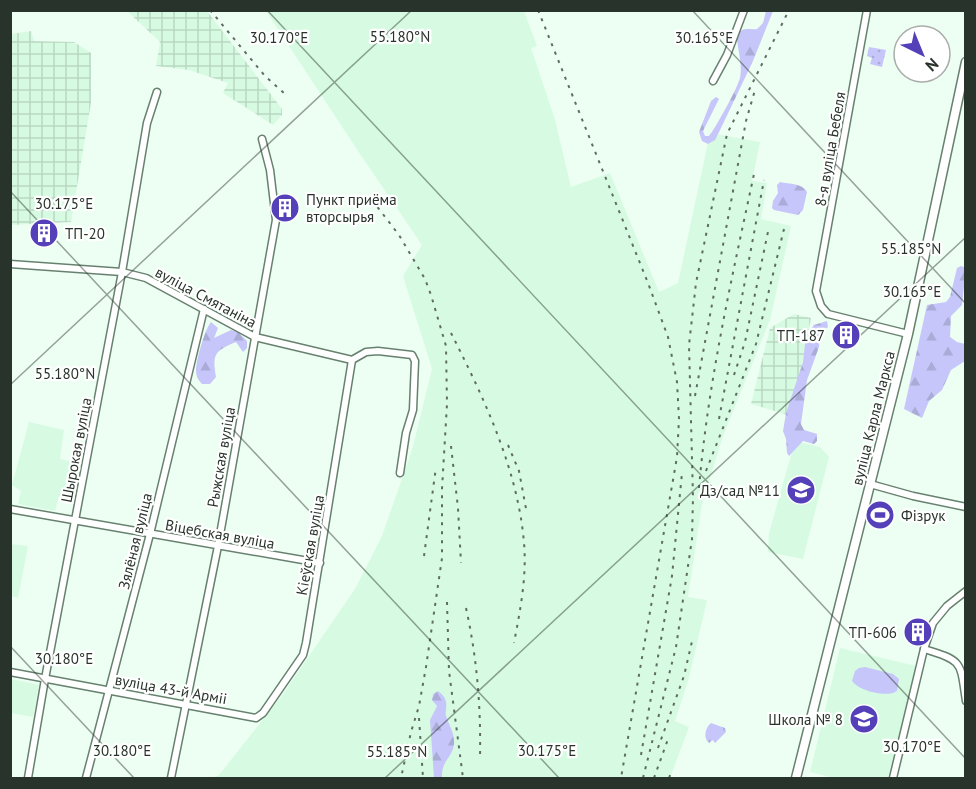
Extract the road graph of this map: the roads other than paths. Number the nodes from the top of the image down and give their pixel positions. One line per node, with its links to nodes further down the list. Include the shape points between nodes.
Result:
1 (744, 10): 4 (street)
2 (867, 10): 10 (street, 8-я вуліца Бебеля, via 816,291 828,314)
3 (966, 62): 10 (main road, вуліца Карла Маркса)
4 (713, 81)
5 (157, 92): 8 (street, Шырокая вуліца, via 147,123)
6 (262, 139): 11 (street, Рыжская вуліца, via 276,220)
7 (10, 264): 8 (street, вуліца Смятаніна)
8 (122, 272): 9 (street, вуліца Смятаніна, via 146,278); 17 (street, Шырокая вуліца)
9 (204, 309): 11 (street, вуліца Смятаніна); 18 (street, Зялёная вуліца)
10 (908, 334): 14 (main road, вуліца Карла Маркса)
11 (255, 337): 12 (street, вуліца Смятаніна); 19 (street, Рыжская вуліца)
12 (352, 360): 13 (street, via 378,351 412,355 415,361 413,410); 20 (street, Кіеўская вуліца)
13 (400, 473)
14 (870, 484): 15 (street); 32 (main road, вуліца Карла Маркса)
15 (966, 507)
16 (10, 509): 17 (street, Віцебская вуліца)
17 (74, 520): 18 (street, Віцебская вуліца); 24 (street, Шырокая вуліца)
18 (150, 534): 19 (street, Віцебская вуліца); 25 (street, Зялёная вуліца)
19 (218, 546): 20 (street, Віцебская вуліца); 27 (street, Рыжская вуліца)
20 (320, 563): 28 (street, Кіеўская вуліца, via 303,655 270,705)
21 (966, 591): 22 (street, via 939,614)
22 (924, 649): 26 (street, via 956,660); 33 (street)
23 (10, 672): 24 (street, вуліца 43-й Арміі)
24 (45, 679): 25 (street, вуліца 43-й Арміі); 29 (street, Шырокая вуліца)
25 (109, 690): 27 (street, вуліца 43-й Арміі); 30 (street, Зялёная вуліца)
26 (966, 701)
27 (186, 704): 28 (street, вуліца 43-й Арміі); 31 (street, Рыжская вуліца)
28 (255, 718)
29 (28, 778)
30 (86, 778)
31 (171, 778)
32 (796, 778)
33 (893, 778)

